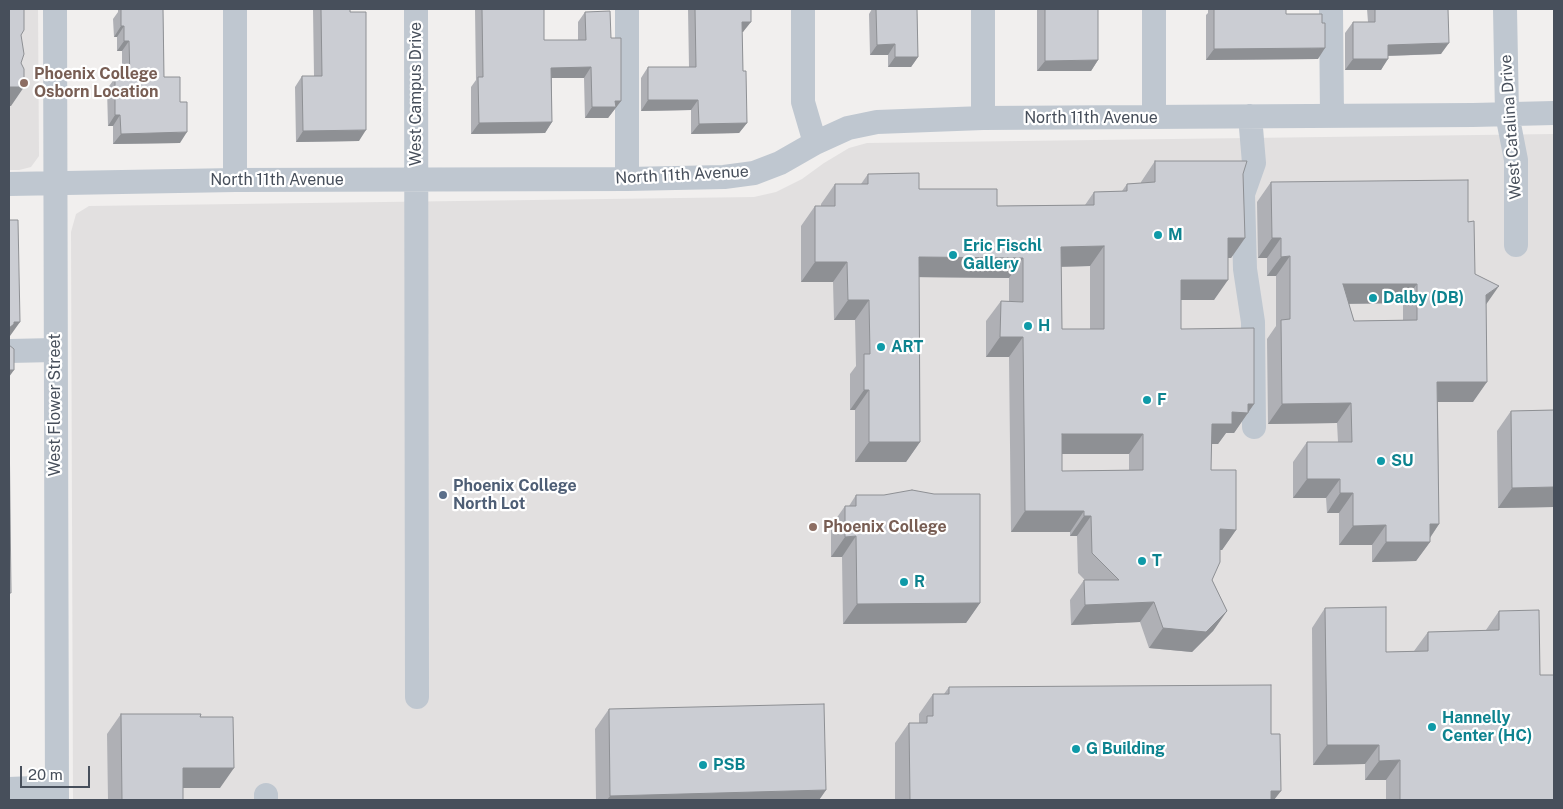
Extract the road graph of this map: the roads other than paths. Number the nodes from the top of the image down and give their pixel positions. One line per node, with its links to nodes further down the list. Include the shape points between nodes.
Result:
1 (55, 9): 21 (street, West Flower Street)
2 (235, 9): 18 (street)
3 (416, 9): 19 (street, West Campus Drive)
4 (627, 9): 17 (street)
5 (803, 9): 16 (street, via 803,102)
6 (983, 9): 15 (street)
7 (1154, 9): 14 (street)
8 (1331, 9): 13 (street)
9 (1506, 9): 11 (street, West Catalina Drive)
10 (1554, 113): 11 (street, North 11th Avenue)
11 (1507, 114): 13 (street, North 11th Avenue); 22 (street, West Catalina Drive, via 1516,160)
12 (1250, 116): 13 (street, North 11th Avenue); 14 (street, North 11th Avenue); 25 (street, via 1254,163 1243,194 1244,269 1253,322)
13 (1332, 116)
14 (1154, 117): 15 (street, North 11th Avenue)
15 (982, 118): 16 (street, North 11th Avenue, via 876,122 848,128)
16 (815, 143): 17 (street, North 11th Avenue, via 780,163 754,173 724,177)
17 (627, 179): 19 (street, North 11th Avenue)
18 (235, 180): 19 (street, North 11th Avenue); 21 (street, North 11th Avenue)
19 (416, 180): 26 (street, West Campus Drive)
20 (9, 184): 21 (street, North 11th Avenue)
21 (54, 184): 23 (street, West Flower Street)
22 (1516, 245)
23 (55, 350): 24 (street); 28 (street, West Flower Street)
24 (9, 351)
25 (1254, 427)
26 (417, 697)
27 (9, 789): 28 (street)
28 (57, 794)

